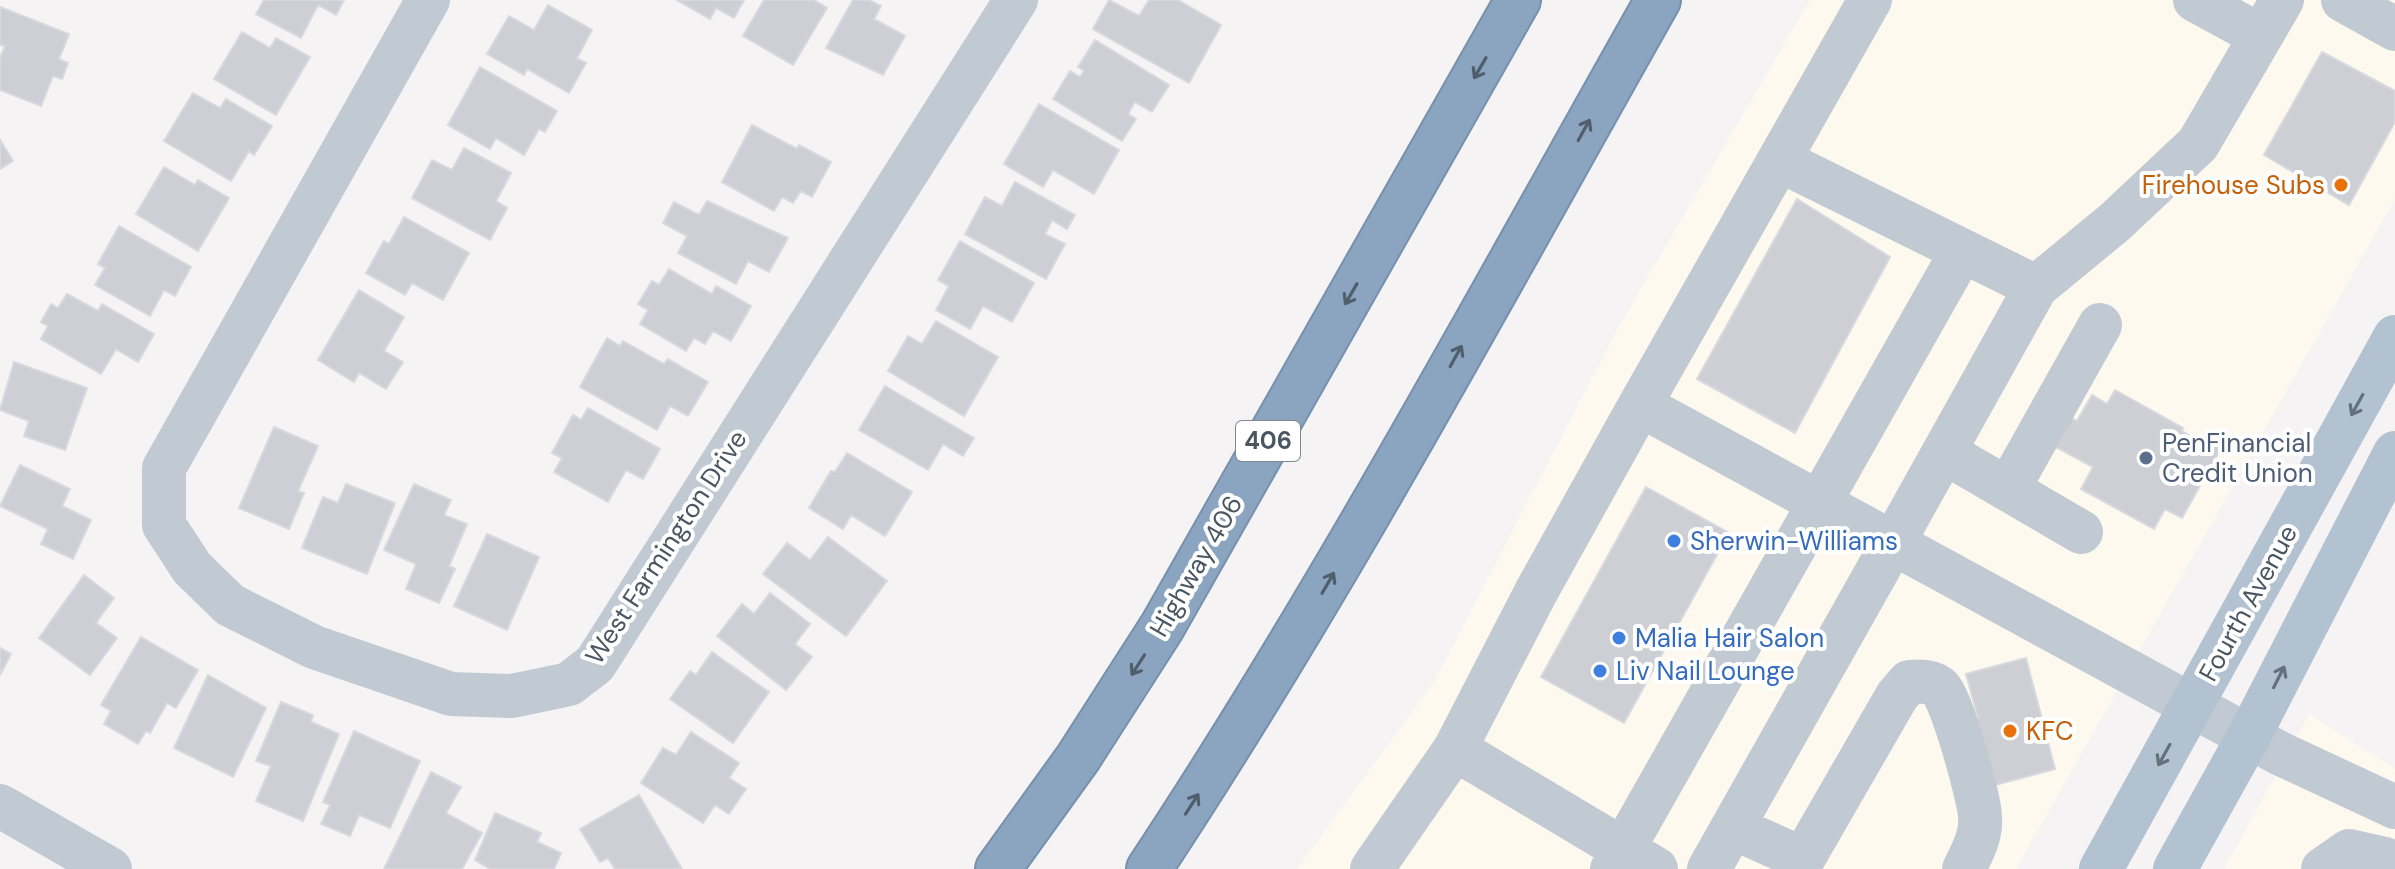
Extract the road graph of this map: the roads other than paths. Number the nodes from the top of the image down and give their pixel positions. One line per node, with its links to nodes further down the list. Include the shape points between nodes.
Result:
1 (428, 0): 7 (street, West Farmington Drive, via 164,468 164,525 192,568 230,605 314,647 451,694 512,696 569,684 595,664)
2 (1518, 0): 31 (highway, Highway 406 / 406, one-way to 31, via 1162,627)
3 (1658, 0): 32 (highway, one-way to 3, via 1325,588)
4 (1870, 0): 10 (street)
5 (2195, 0): 8 (street)
6 (2343, 0): 9 (street)
7 (1012, 2)
8 (2271, 18): 12 (street, via 2198,144)
9 (2395, 29)
10 (1779, 160): 11 (street); 15 (street)
11 (1962, 251): 12 (street); 19 (street)
12 (2036, 287): 16 (street)
13 (2100, 325): 18 (street)
14 (2395, 337): 22 (main road, Fourth Avenue, one-way to 22)
15 (1640, 405): 19 (street); 24 (street)
16 (1944, 452): 18 (street); 21 (street)
17 (2395, 453): 23 (main road, one-way to 17)
18 (2008, 489): 20 (street)
19 (1818, 503): 21 (street); 29 (street)
20 (2081, 532)
21 (1893, 543): 22 (street); 27 (street)
22 (2191, 706): 23 (street); 36 (main road, Fourth Avenue, one-way to 36)
23 (2249, 736): 26 (street); 37 (main road)
24 (1455, 749): 29 (street); 33 (street)
25 (0, 806): 30 (street)
26 (2395, 807)
27 (1734, 828): 34 (street); 35 (street, via 1803,859 1897,696 1909,682 1921,681 1939,687 1951,703 1981,818)
28 (2385, 859): 38 (street, via 2349,851)
29 (1630, 862)
30 (110, 869)
31 (998, 869)
32 (1149, 869)
33 (1372, 869)
34 (1709, 869)
35 (1964, 869)
36 (2101, 869)
37 (2175, 869)
38 (2323, 869)

